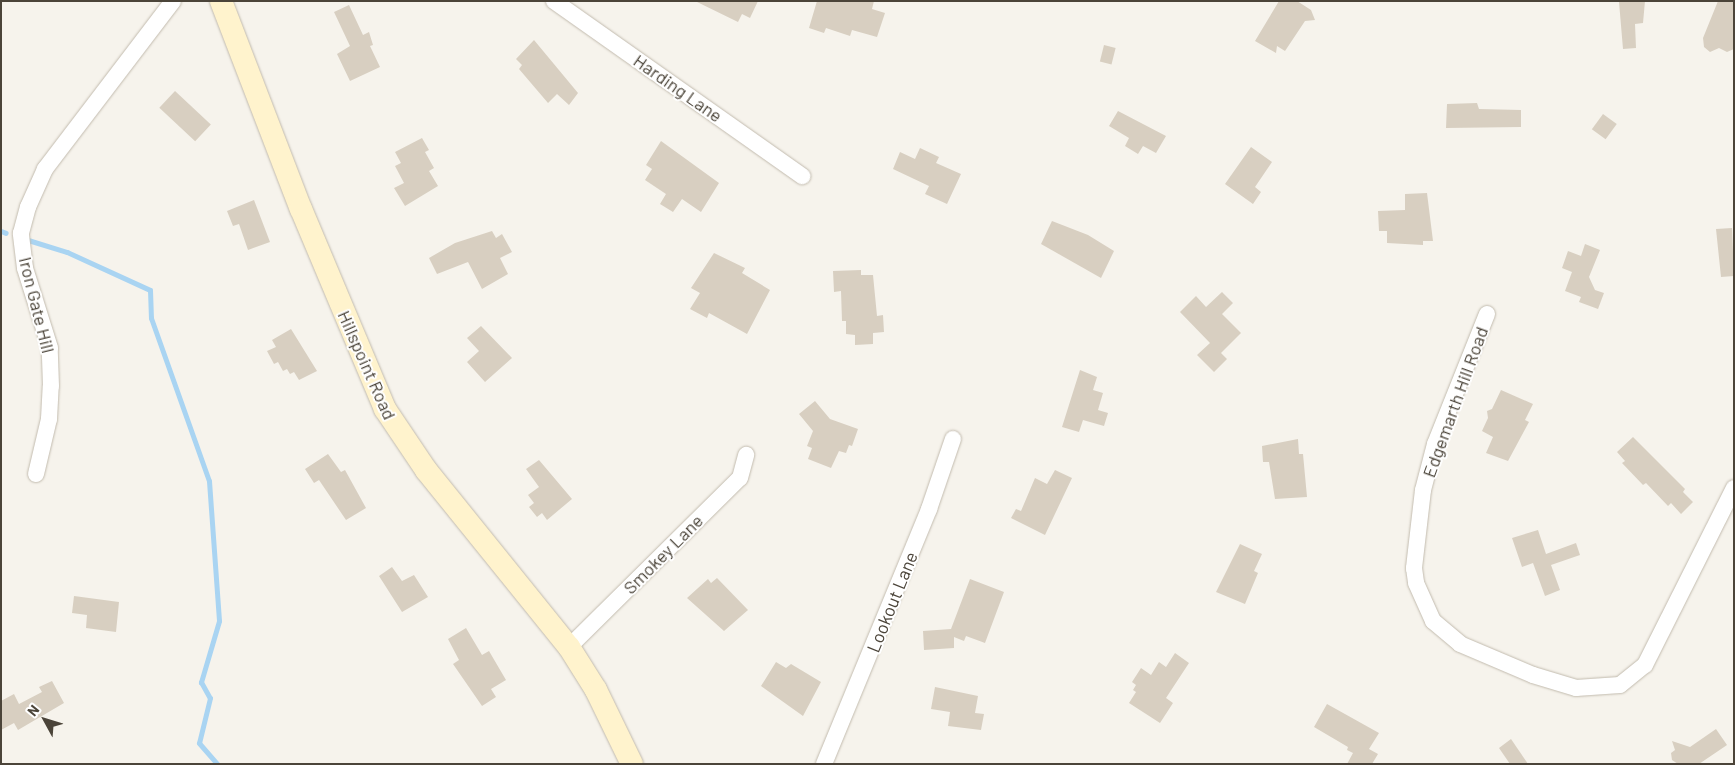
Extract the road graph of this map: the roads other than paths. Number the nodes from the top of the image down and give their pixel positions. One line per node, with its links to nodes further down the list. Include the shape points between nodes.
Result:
1 (173, 1): 8 (street, Iron Gate Hill, via 45,169 28,207 21,233 25,268 50,348 51,376 49,419)
2 (221, 1): 10 (street, Hillspoint Road, via 334,291 385,409 426,470)
3 (554, 1): 4 (street, Harding Lane)
4 (802, 176)
5 (1487, 314): 9 (street, Edgemarth Hill Road, via 1435,444 1423,490 1414,568 1416,583 1434,621 1460,644 1533,675 1576,688 1620,685 1645,665)
6 (953, 438): 12 (street, Lookout Lane, via 930,509)
7 (746, 454): 10 (street, Smokey Lane, via 740,478)
8 (36, 474)
9 (1734, 488)
10 (569, 647): 11 (street, Hillspoint Road, via 596,690)
11 (632, 764)
12 (824, 764)

